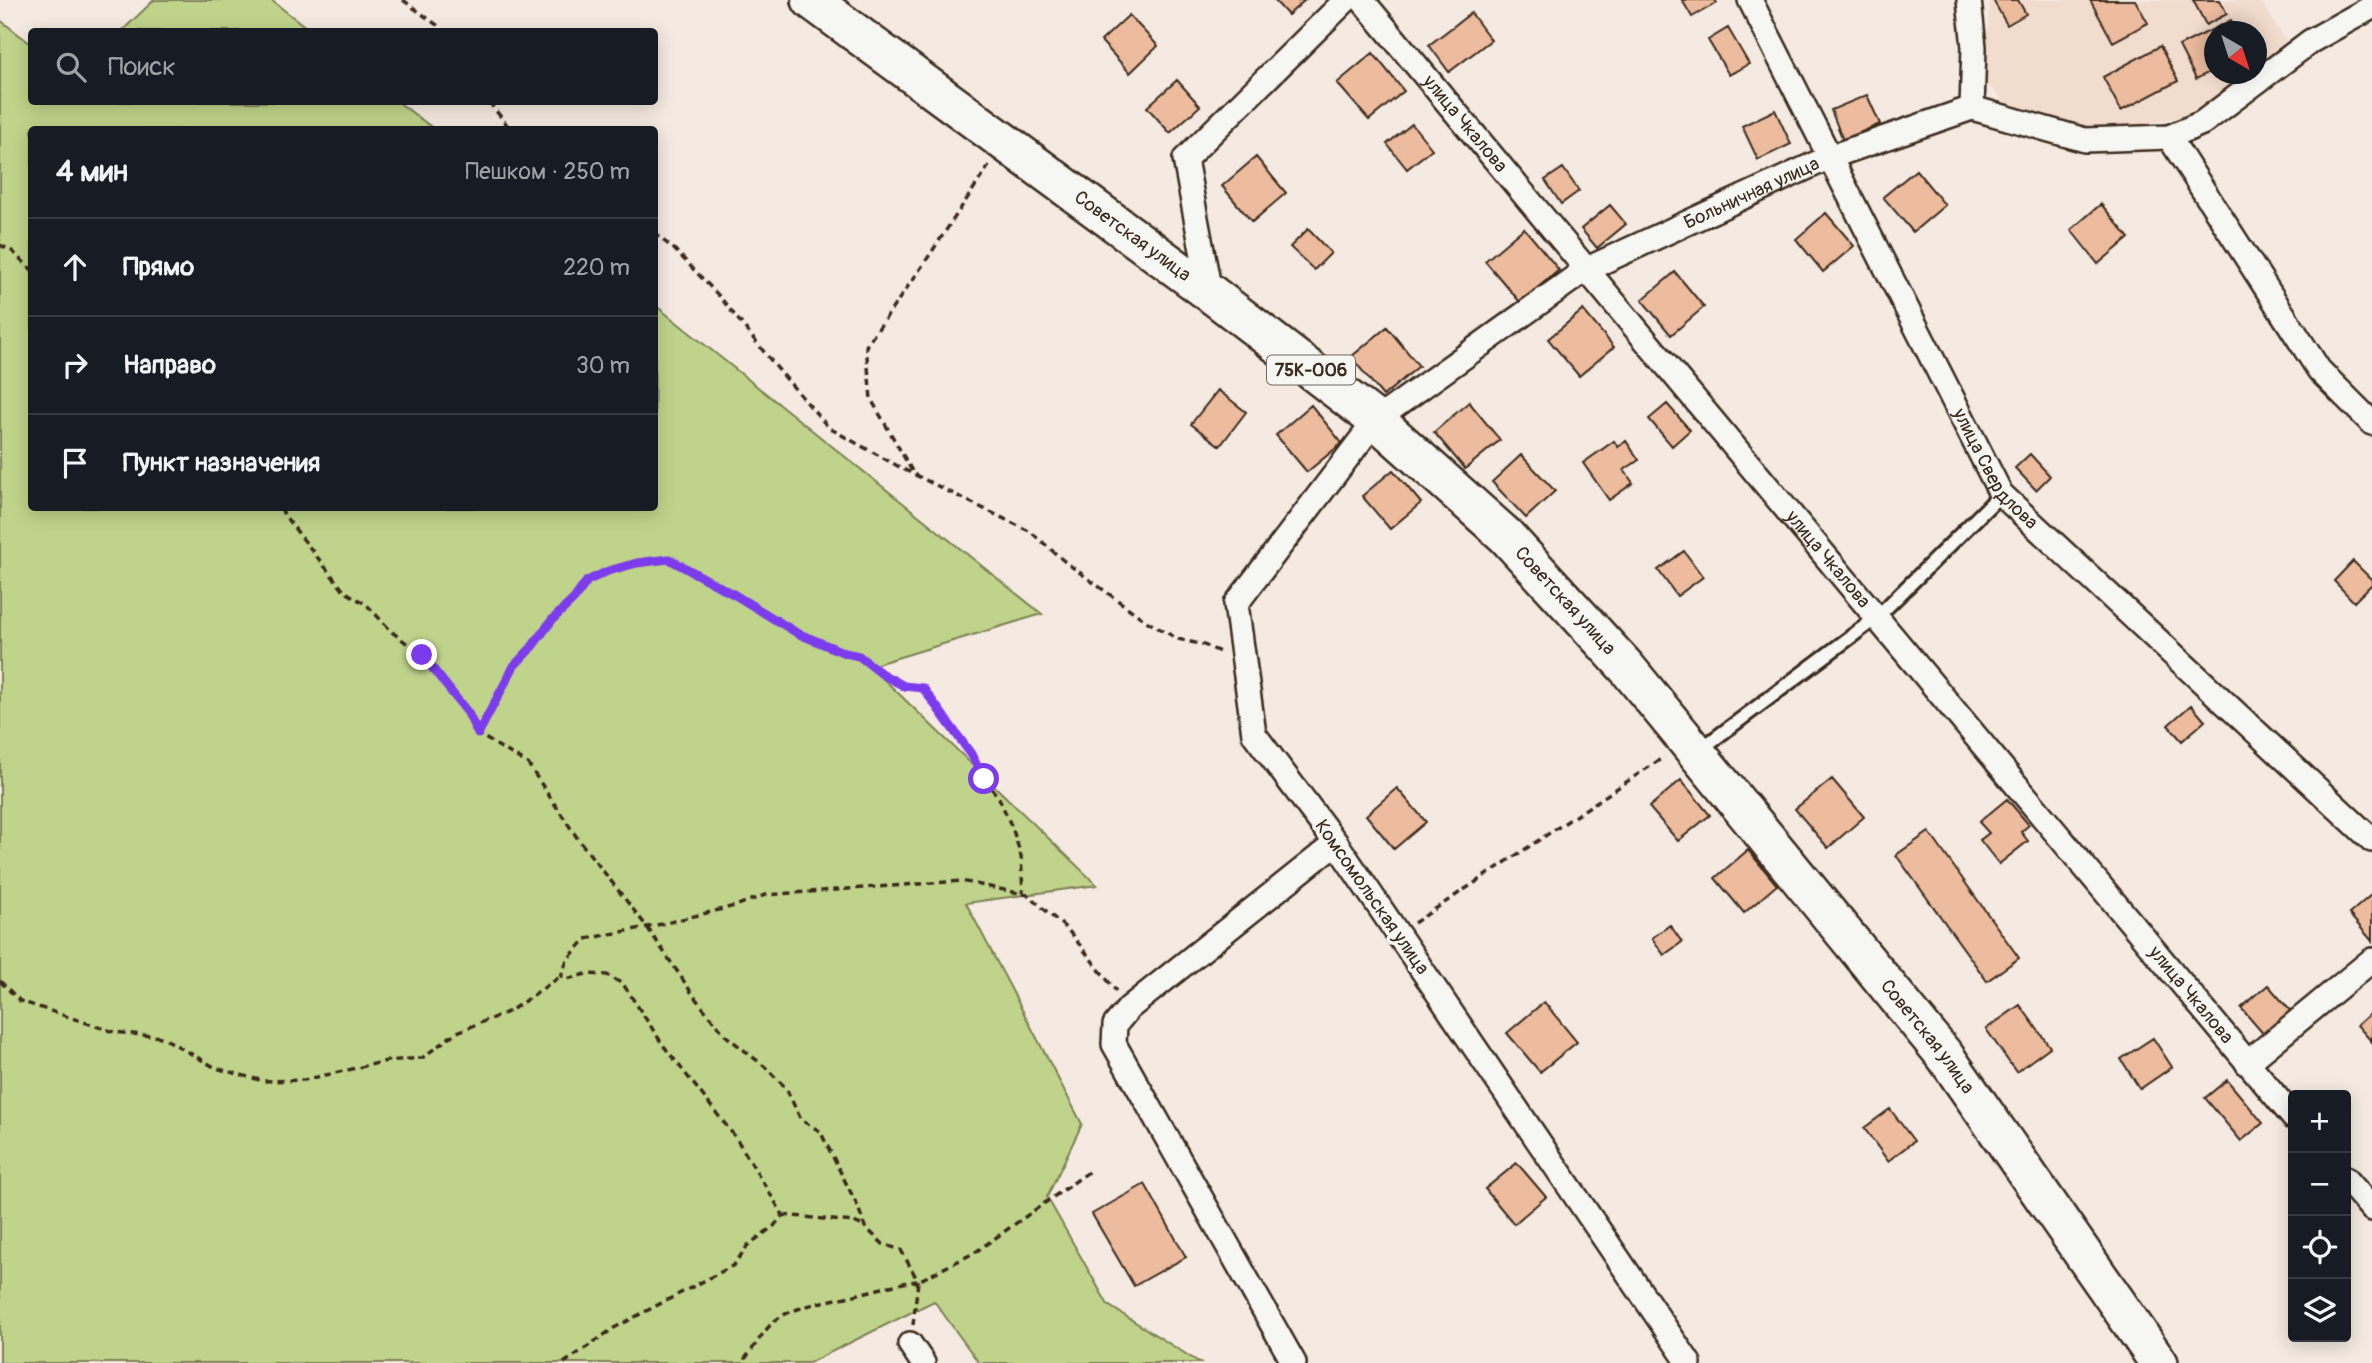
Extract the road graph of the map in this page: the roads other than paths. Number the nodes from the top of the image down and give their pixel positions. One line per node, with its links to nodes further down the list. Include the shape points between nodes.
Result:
1 (811, 0): 11 (main road, Советская улица / 75К-006)
2 (1346, 0): 11 (street, via 1185,159)
3 (1362, 0): 10 (street, улица Чкалова)
4 (1750, 0): 9 (street, улица Свердлова)
5 (1969, 0): 7 (street, via 1974,47)
6 (2372, 7): 8 (street, via 2311,41 2202,123)
7 (1972, 108): 8 (street, via 2085,141); 9 (street, Больничная улица)
8 (2169, 136): 13 (street, via 2319,370)
9 (1830, 157): 10 (street, Больничная улица); 14 (street, улица Свердлова)
10 (1585, 270): 12 (street, Больничная улица); 15 (street, улица Чкалова)
11 (1210, 293): 12 (main road, Советская улица / 75К-006)
12 (1376, 420): 16 (main road, Советская улица / 75К-006, via 1506,537 1628,668); 18 (street, Комсомольская улица, via 1236,604 1254,734)
13 (2372, 423)
14 (2001, 494): 15 (lane); 17 (street, улица Свердлова)
15 (1876, 618): 16 (lane); 20 (street, улица Чкалова)
16 (1684, 752): 26 (main road, Советская улица / 75К-006, via 1746,813 1945,1056)
17 (2372, 840)
18 (1336, 843): 24 (street, via 1129,1008 1115,1025 1115,1044); 25 (street, Комсомольская улица)
19 (2372, 960): 20 (street)
20 (2247, 1063): 21 (street, улица Чкалова)
21 (2288, 1111)
22 (2351, 1185): 23 (street)
23 (2372, 1209)
24 (1294, 1363)
25 (1689, 1363)
26 (2159, 1363)

